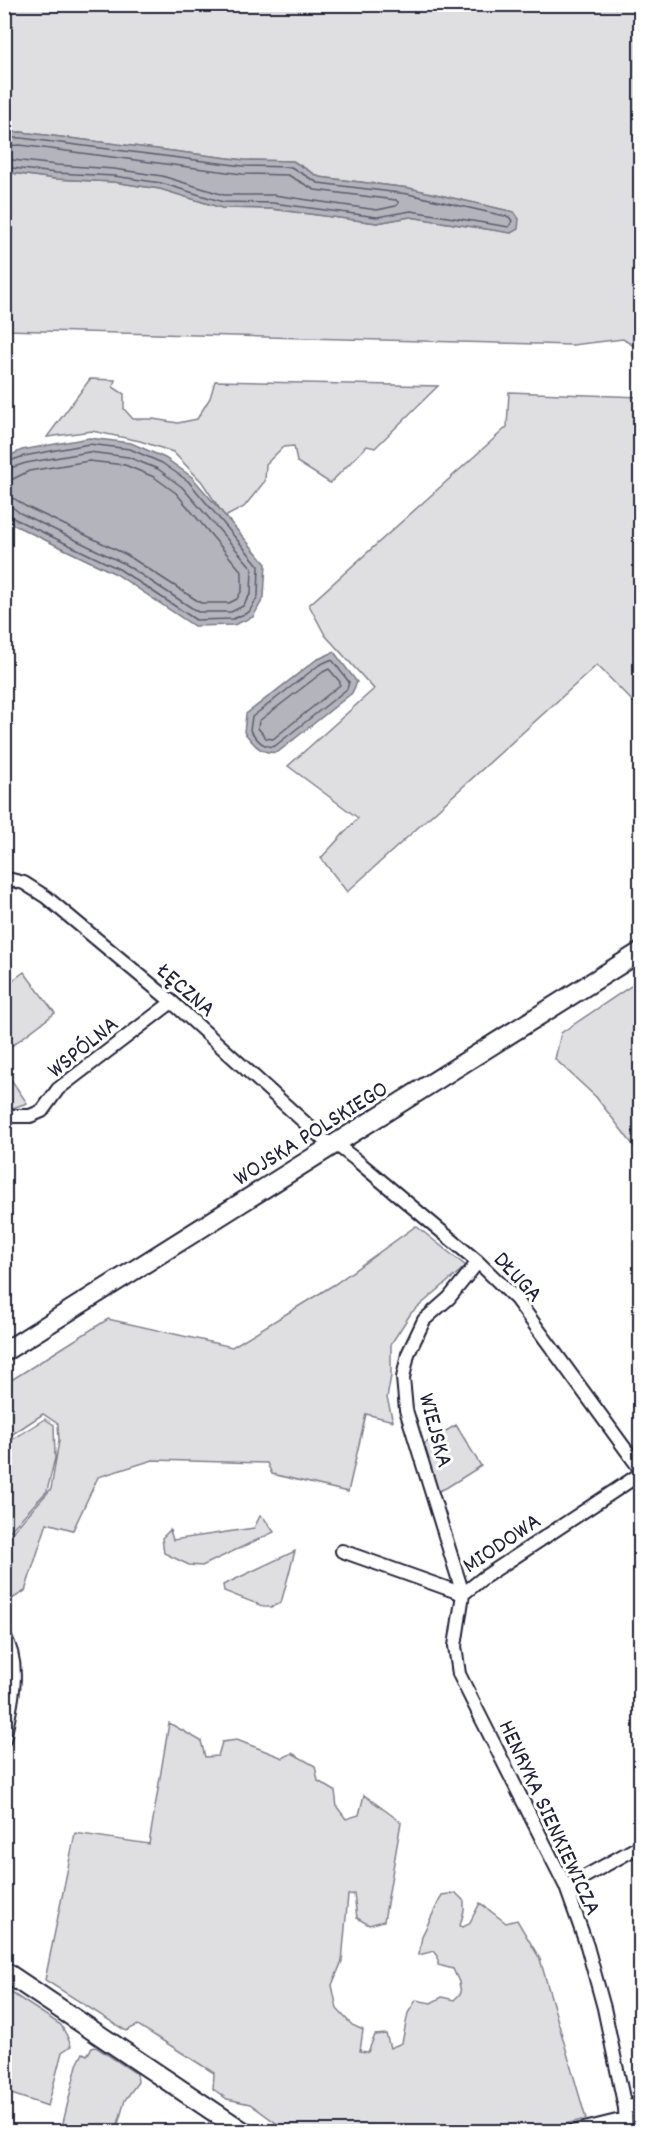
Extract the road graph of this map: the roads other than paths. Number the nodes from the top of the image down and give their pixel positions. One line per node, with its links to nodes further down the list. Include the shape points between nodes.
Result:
1 (4, 878): 3 (street, ŁĘCZNA, via 24,883 46,897)
2 (640, 952): 5 (main road, WOJSKA POLSKIEGO)
3 (172, 1002): 4 (street, WSPÓLNA, via 58,1089 42,1111 30,1116); 5 (street, ŁĘCZNA)
4 (4, 1116)
5 (334, 1145): 6 (street, DŁUGA, via 356,1159); 7 (main road, WOJSKA POLSKIEGO)
6 (478, 1262): 8 (street, DŁUGA, via 516,1299); 10 (street, WIEJSKA, via 424,1320 408,1354 403,1378 406,1410)
7 (4, 1352)
8 (640, 1472): 10 (street, MIODOWA)
9 (342, 1551): 10 (street, MIODOWA)
10 (462, 1594): 14 (street, HENRYKA SIENKIEWICZA, via 455,1646 459,1674)
11 (4, 1636): 12 (street, via 15,1665)
12 (4, 1740)
13 (640, 1846): 14 (street)
14 (566, 1887): 17 (street, HENRYKA SIENKIEWICZA, via 604,2008)
15 (4, 1971): 18 (main road)
16 (640, 2103): 17 (street)
17 (625, 2113): 19 (street); 20 (street, HENRYKA SIENKIEWICZA)
18 (244, 2132)
19 (572, 2132)
20 (626, 2132)

